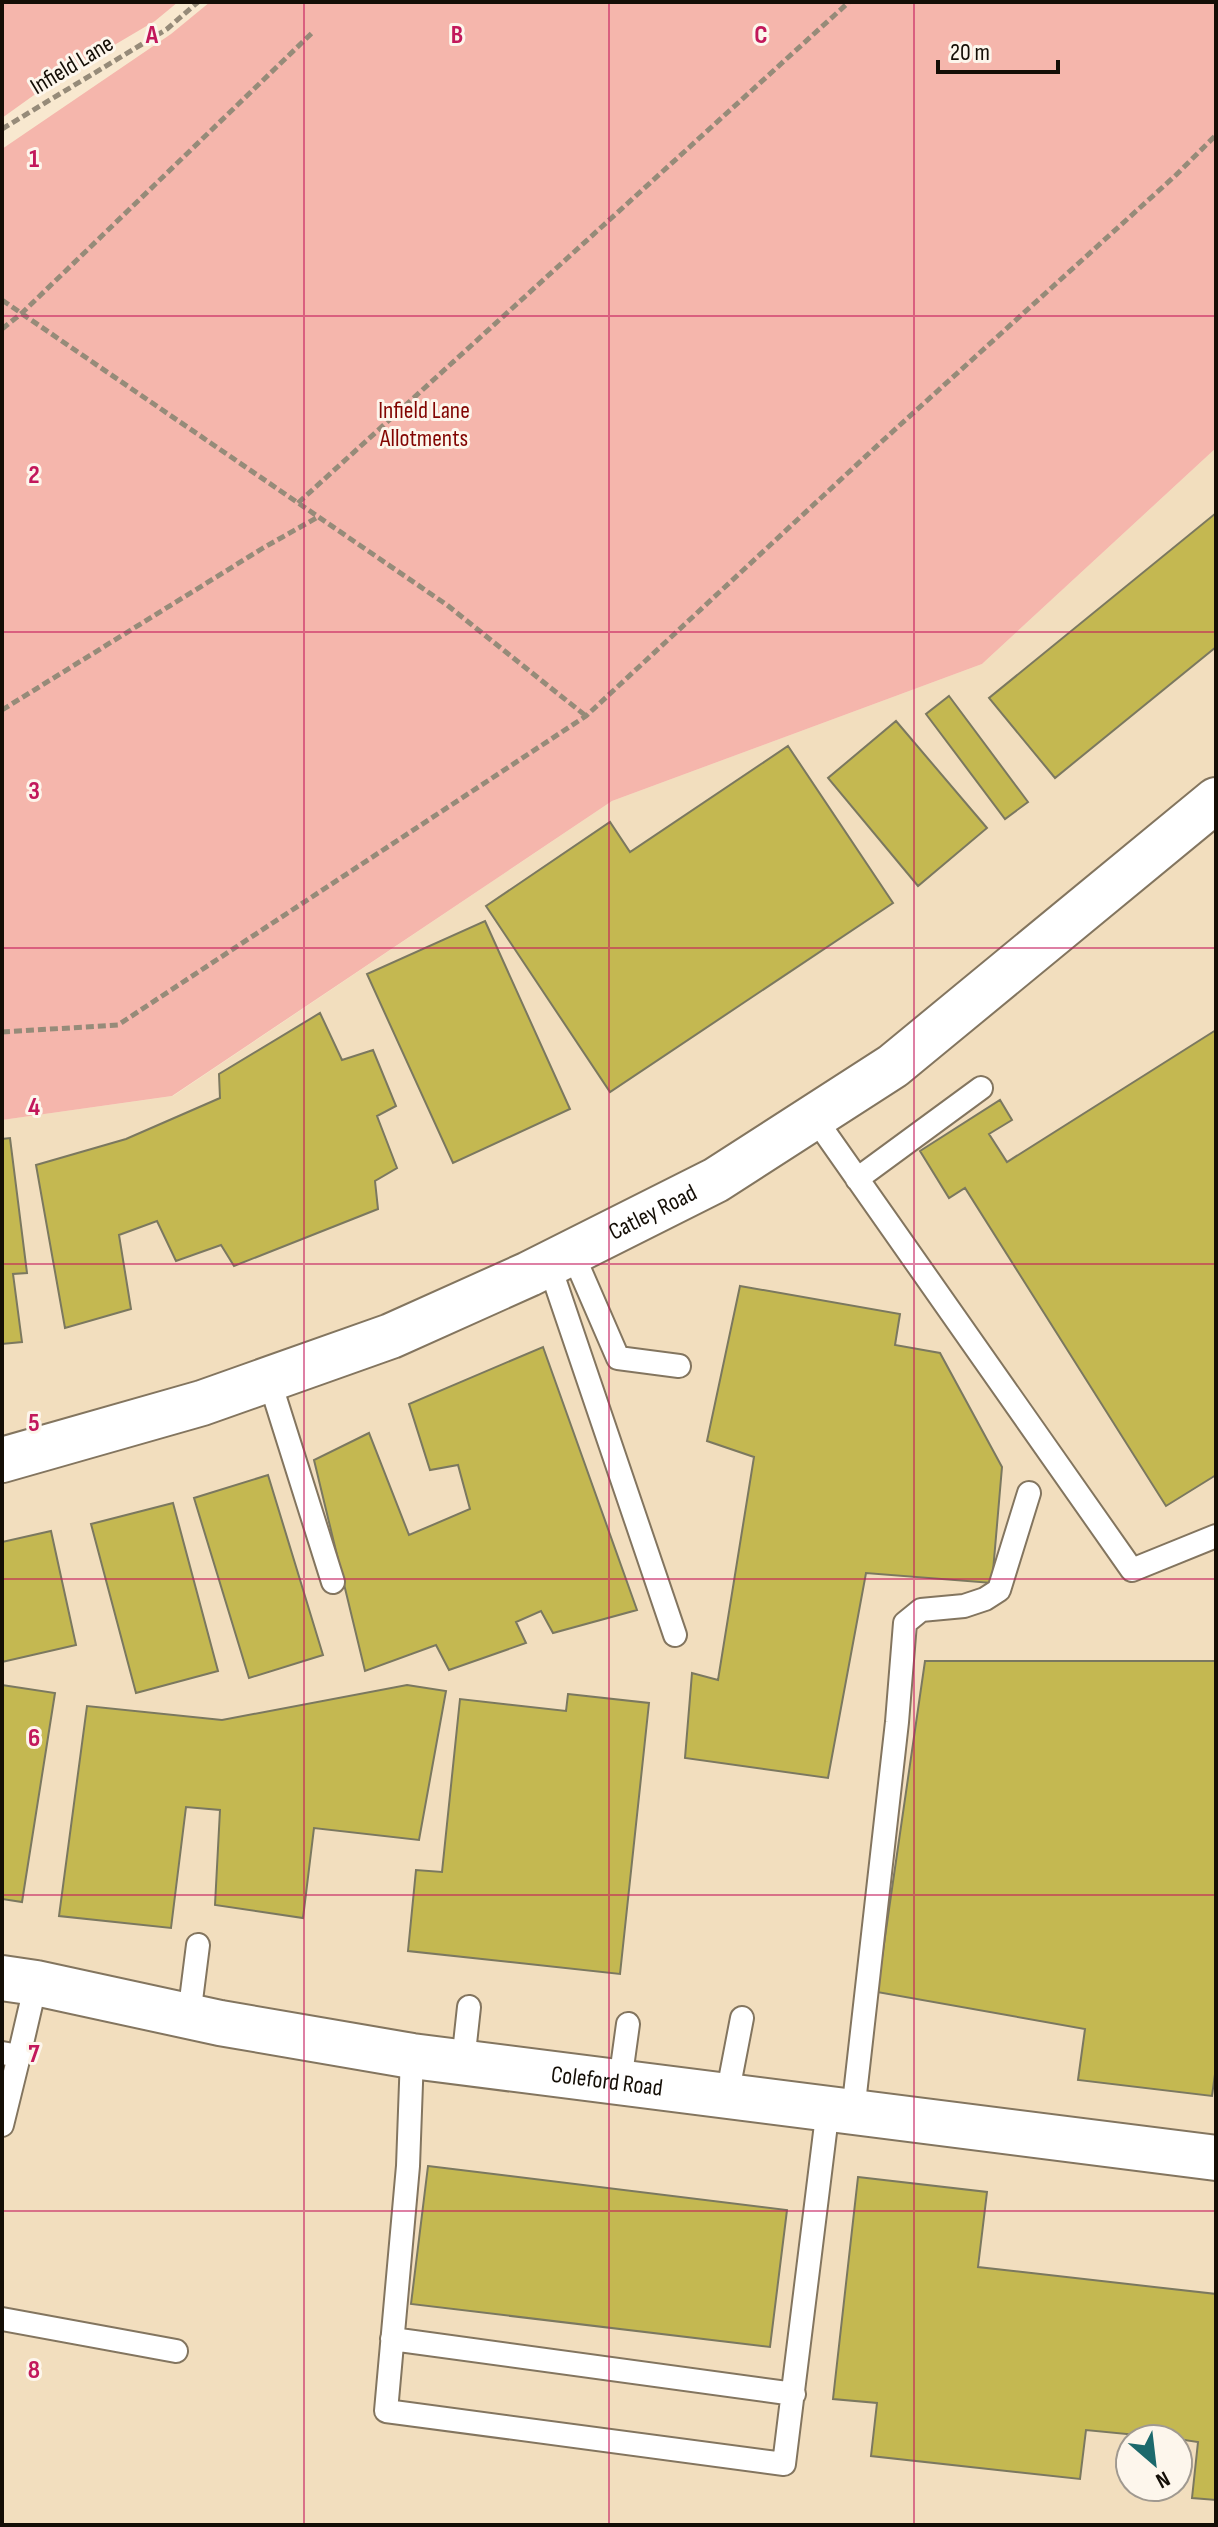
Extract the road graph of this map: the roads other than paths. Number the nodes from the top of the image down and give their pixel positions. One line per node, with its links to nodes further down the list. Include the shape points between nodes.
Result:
1 (1216, 800): 3 (street, Catley Road, via 893,1066)
2 (981, 1088): 4 (lane)
3 (814, 1117): 4 (lane); 5 (street, Catley Road, via 716,1180)
4 (857, 1179): 10 (lane, via 1132,1570)
5 (560, 1258): 6 (lane, via 618,1358); 7 (street, Catley Road, via 391,1336); 12 (lane)
6 (679, 1366)
7 (269, 1379): 8 (street, Catley Road); 11 (lane)
8 (2, 1460)
9 (1029, 1493): 24 (lane, via 999,1590 964,1606 921,1610 905,1623 897,1722)
10 (1216, 1536)
11 (333, 1582)
12 (675, 1635)
13 (198, 1945): 16 (lane)
14 (19, 1980): 16 (street, Coleford Road); 19 (lane)
15 (469, 2007): 21 (lane)
16 (189, 2016): 20 (street, Coleford Road)
17 (742, 2018): 23 (lane)
18 (628, 2024): 22 (lane)
19 (11, 2055): 25 (lane)
20 (412, 2056): 21 (street, Coleford Road); 28 (lane)
21 (463, 2062): 22 (street, Coleford Road)
22 (620, 2082): 23 (street, Coleford Road)
23 (727, 2096): 24 (street, Coleford Road)
24 (840, 2110): 26 (street, Coleford Road); 30 (lane)
25 (2, 2125)
26 (1216, 2158)
27 (2, 2319): 29 (lane)
28 (392, 2339): 30 (lane); 30 (lane, via 386,2411 784,2464)
29 (176, 2351)
30 (794, 2394)

